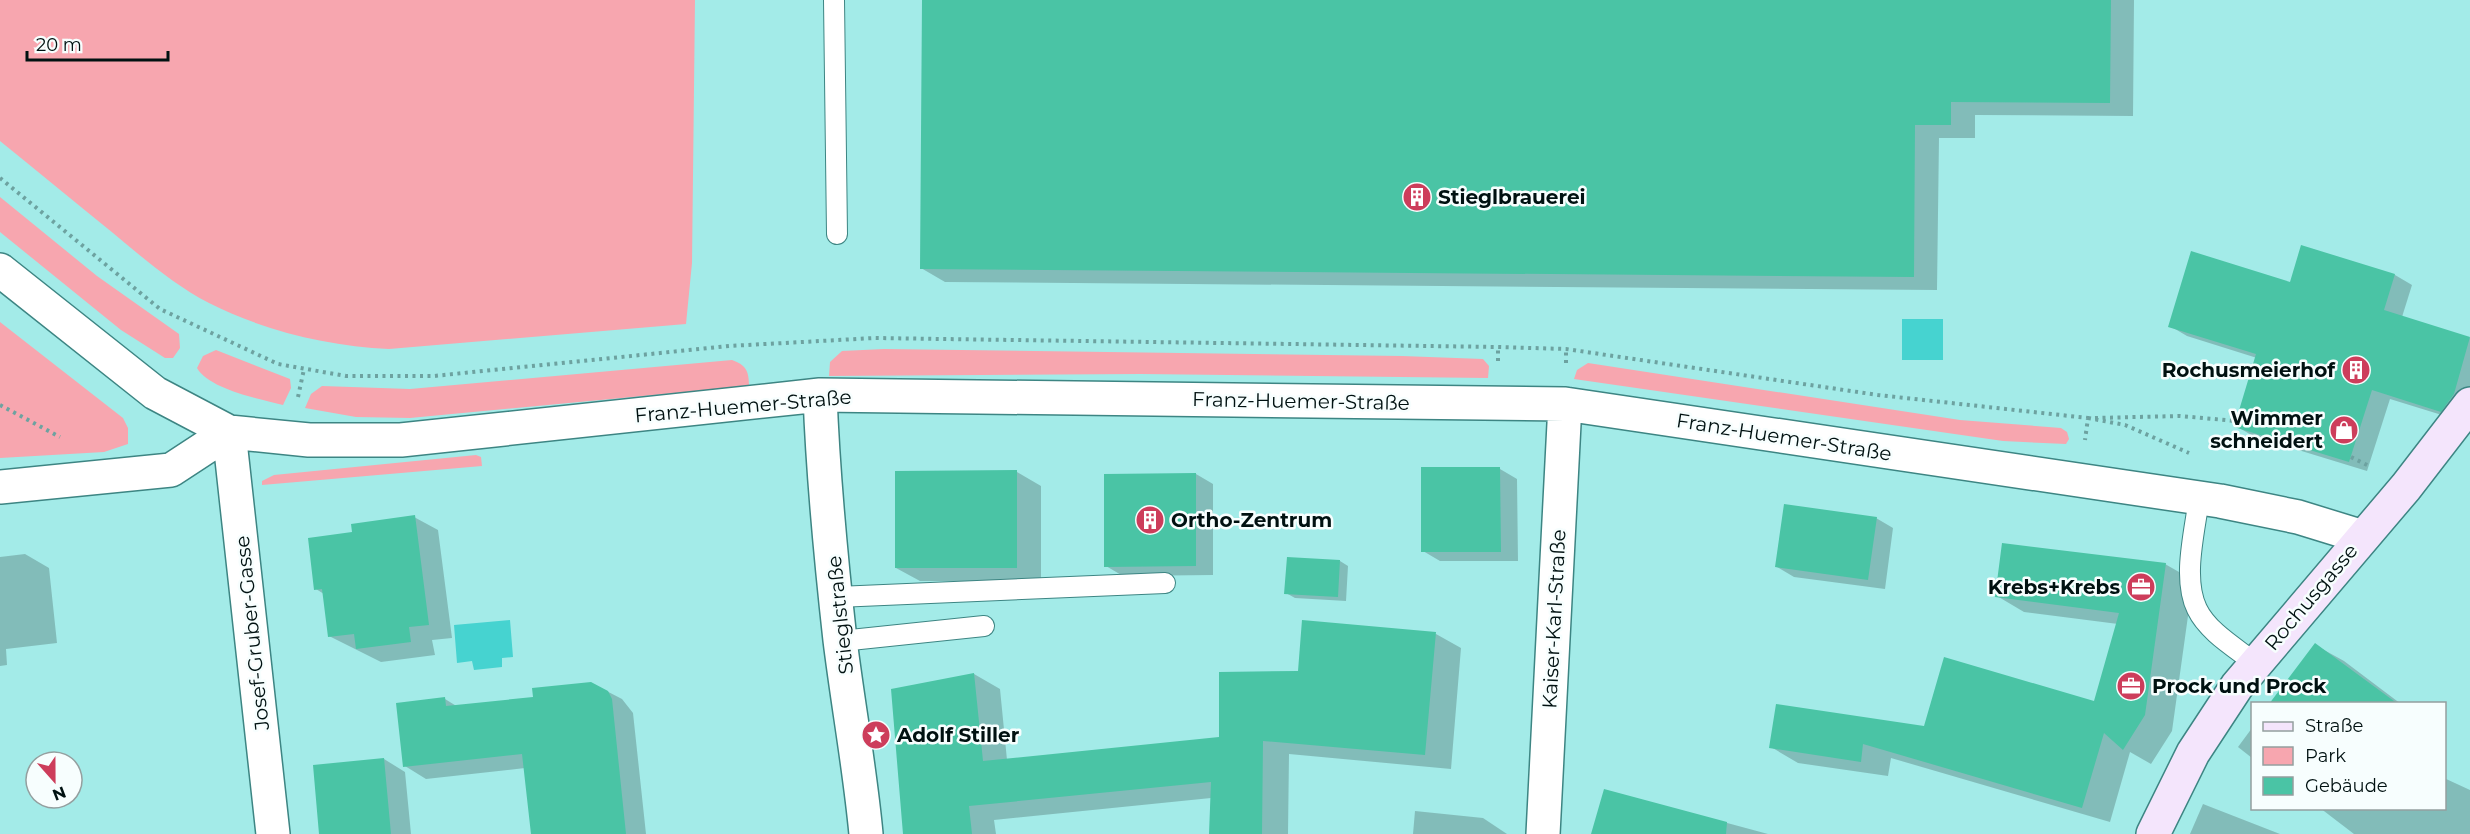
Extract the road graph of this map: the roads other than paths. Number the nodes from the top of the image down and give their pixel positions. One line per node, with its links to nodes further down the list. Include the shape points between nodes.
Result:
1 (834, 0): 2 (lane)
2 (837, 234)
3 (0, 270): 7 (street, Franz-Huemer-Straße, via 155,393)
4 (820, 395): 5 (street, Franz-Huemer-Straße); 7 (street, Franz-Huemer-Straße, via 400,440 309,440); 12 (street, Stieglstraße)
5 (1565, 404): 9 (street, Franz-Huemer-Straße); 18 (street, Kaiser-Karl-Straße)
6 (2470, 404): 10 (street, Rochusgasse)
7 (229, 432): 8 (street, via 171,470); 16 (street, Josef-Gruber-Gasse)
8 (0, 487)
9 (2199, 498): 10 (street, Franz-Huemer-Straße, via 2298,517); 15 (lane, via 2190,572 2197,609 2213,630)
10 (2363, 537): 15 (street, Rochusgasse)
11 (1165, 583): 12 (lane)
12 (837, 597): 14 (street, Stieglstraße)
13 (984, 626): 14 (lane)
14 (840, 641): 17 (street, Stieglstraße)
15 (2255, 663): 19 (street, Rochusgasse, via 2193,753)
16 (273, 834)
17 (866, 834)
18 (1544, 834)
19 (2153, 834)

